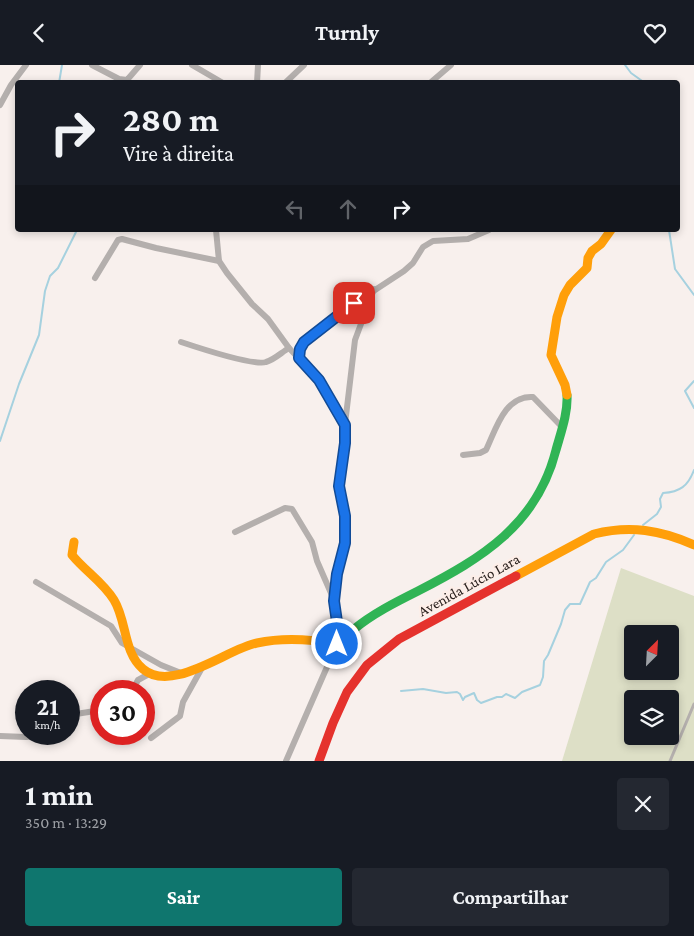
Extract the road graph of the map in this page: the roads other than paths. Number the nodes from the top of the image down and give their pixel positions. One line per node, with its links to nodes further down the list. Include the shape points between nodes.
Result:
1 (26, 65): 12 (street)
2 (92, 65): 3 (street, via 119,79 127,79)
3 (140, 65)
4 (192, 65): 8 (street)
5 (258, 65): 9 (street)
6 (304, 65): 10 (street)
7 (451, 65): 11 (street)
8 (218, 80)
9 (257, 80)
10 (288, 80)
11 (434, 80)
12 (0, 105)
13 (216, 232): 16 (street)
14 (484, 232): 18 (street, via 468,239 433,241 423,247 404,271)
15 (610, 232): 23 (street, via 602,244 592,251 587,268 570,285 557,317 551,355 567,397)
16 (219, 261): 17 (street, via 122,239 118,240); 20 (street)
17 (95, 278)
18 (374, 289): 21 (street, via 304,342); 22 (street, via 356,340)
19 (182, 342): 20 (street, via 261,363)
20 (289, 348): 21 (street)
21 (299, 358): 22 (street, via 319,380)
22 (345, 425): 29 (street, via 339,486 345,516 345,543)
23 (562, 427): 24 (street, via 533,397 523,396 503,414 486,450); 30 (street, via 552,467 543,487 506,535 464,567 359,625)
24 (463, 455)
25 (235, 531): 29 (street, via 285,508 292,509 312,542)
26 (74, 542): 31 (street, via 72,555 115,602)
27 (694, 545): 41 (street, Avenida Lúcio Lara, via 645,528 618,528 594,533 399,639 369,661 350,685)
28 (36, 582): 31 (street, via 111,626 122,643)
29 (334, 601): 30 (street)
30 (337, 644): 32 (street, via 314,640 270,640 246,646); 40 (street)
31 (129, 647): 33 (street, via 135,659); 34 (street)
32 (203, 666): 34 (street); 37 (street, via 183,702 180,717)
33 (149, 673): 34 (street, via 167,677); 35 (street)
34 (182, 674)
35 (138, 680)
36 (694, 704): 42 (lane)
37 (155, 735)
38 (0, 736): 39 (street)
39 (15, 737)
40 (286, 761)
41 (319, 761)
42 (670, 761)

